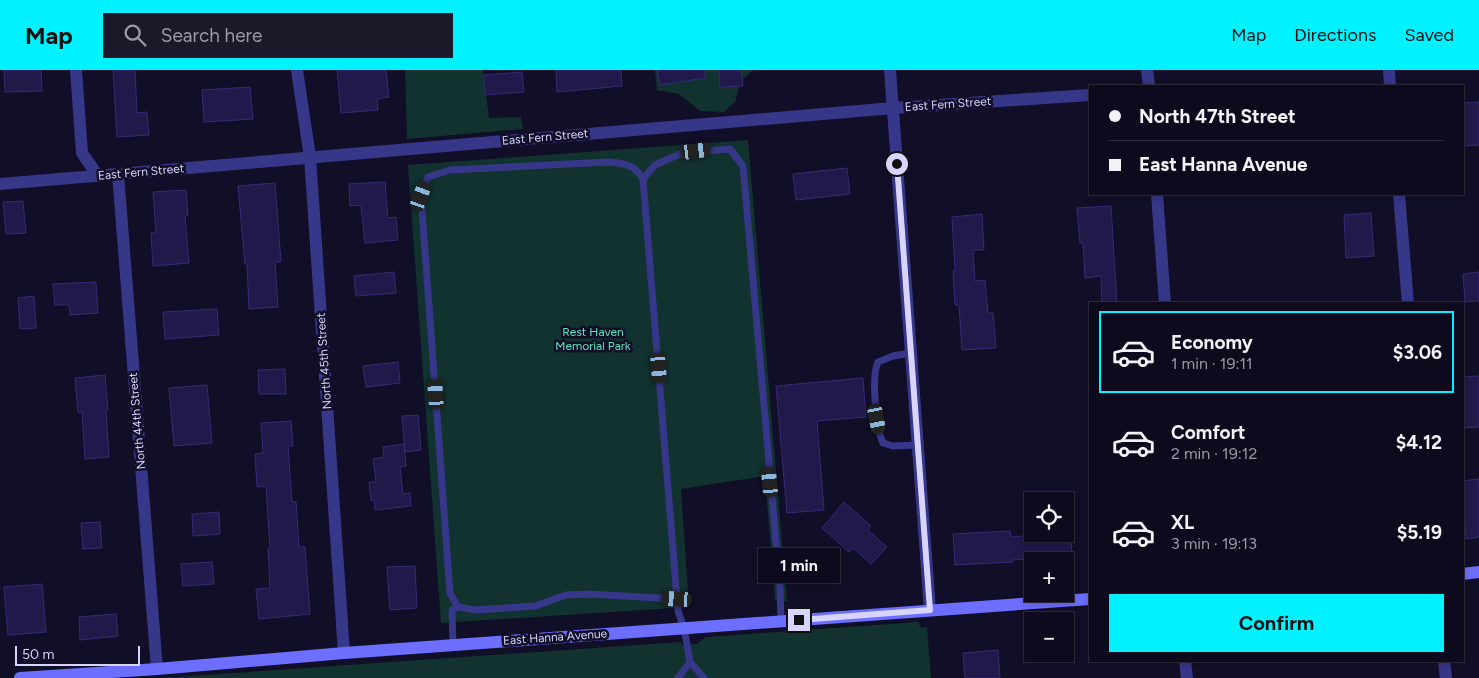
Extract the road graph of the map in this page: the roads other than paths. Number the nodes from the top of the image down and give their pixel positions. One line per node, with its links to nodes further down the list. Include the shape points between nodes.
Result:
1 (76, 70): 12 (street, via 82,153)
2 (296, 70): 10 (street, North 45th Street)
3 (890, 70): 9 (street)
4 (1147, 70): 6 (street)
5 (1389, 70): 7 (street)
6 (1148, 85)
7 (1390, 85)
8 (1089, 95): 9 (street, East Fern Street)
9 (893, 108): 10 (street, East Fern Street); 19 (street)
10 (310, 157): 11 (street, East Fern Street); 30 (street, North 45th Street)
11 (118, 174): 12 (street, East Fern Street); 34 (street, North 44th Street)
12 (98, 176): 14 (street, East Fern Street)
13 (643, 179): 23 (lane); 25 (lane, via 627,164 609,162 450,170 428,177 421,196 450,593); 27 (lane, via 655,165 682,153 730,149 743,166 780,588)
14 (0, 184)
15 (1157, 195): 17 (street)
16 (1399, 195): 18 (street)
17 (1165, 302)
18 (1408, 302)
19 (911, 353): 20 (street); 20 (lane, via 878,362 874,374 877,419 883,443)
20 (918, 445): 26 (street)
21 (1479, 572): 22 (street)
22 (1464, 574)
23 (677, 599): 25 (lane, via 589,594 566,595 535,606); 28 (lane)
24 (1089, 599): 26 (street, East Hanna Avenue)
25 (458, 608): 29 (lane, via 452,610)
26 (930, 610): 27 (street, East Hanna Avenue)
27 (780, 621): 28 (street, East Hanna Avenue)
28 (684, 628): 29 (street, East Hanna Avenue); 31 (lane)
29 (453, 645): 30 (street, East Hanna Avenue)
30 (344, 652): 34 (street, East Hanna Avenue)
31 (690, 662): 36 (lane); 37 (lane)
32 (1185, 662): 38 (street)
33 (1444, 662): 39 (street)
34 (157, 669): 35 (street, East Hanna Avenue)
35 (20, 678)
36 (678, 678)
37 (704, 678)
38 (1186, 678)
39 (1446, 678)

